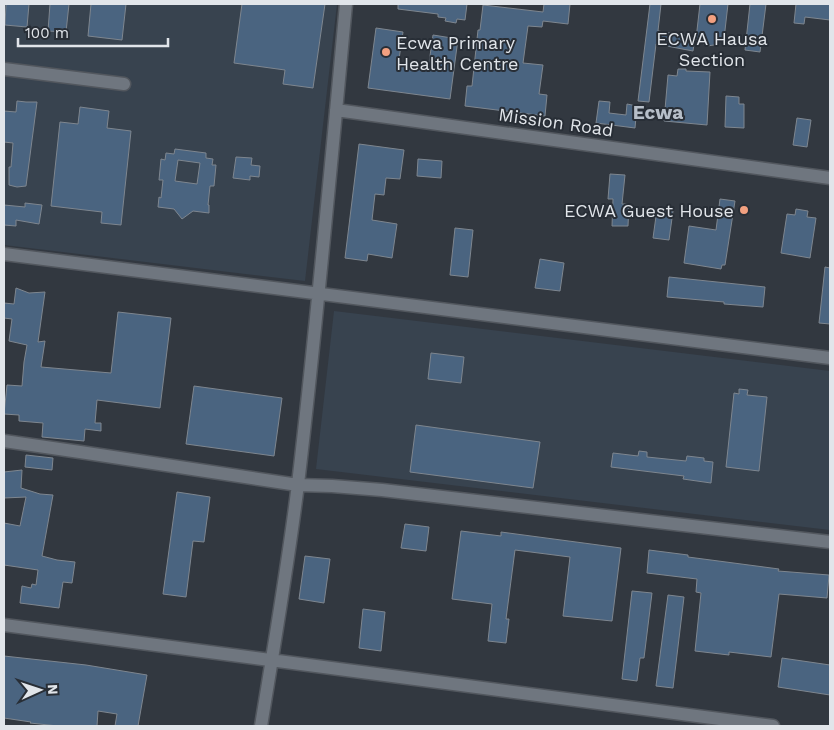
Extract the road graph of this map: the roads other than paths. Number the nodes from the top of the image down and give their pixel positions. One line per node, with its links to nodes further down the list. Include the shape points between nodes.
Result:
1 (346, 4): 4 (lane)
2 (4, 69): 3 (lane)
3 (124, 84)
4 (336, 110): 5 (lane, Mission Road); 7 (lane)
5 (830, 178)
6 (4, 254): 7 (lane)
7 (318, 294): 8 (lane); 10 (lane)
8 (830, 358)
9 (4, 441): 10 (lane)
10 (298, 485): 11 (lane, via 382,490); 13 (lane)
11 (830, 542)
12 (4, 625): 13 (lane)
13 (272, 660): 14 (lane); 15 (lane)
14 (261, 726)
15 (773, 726)

